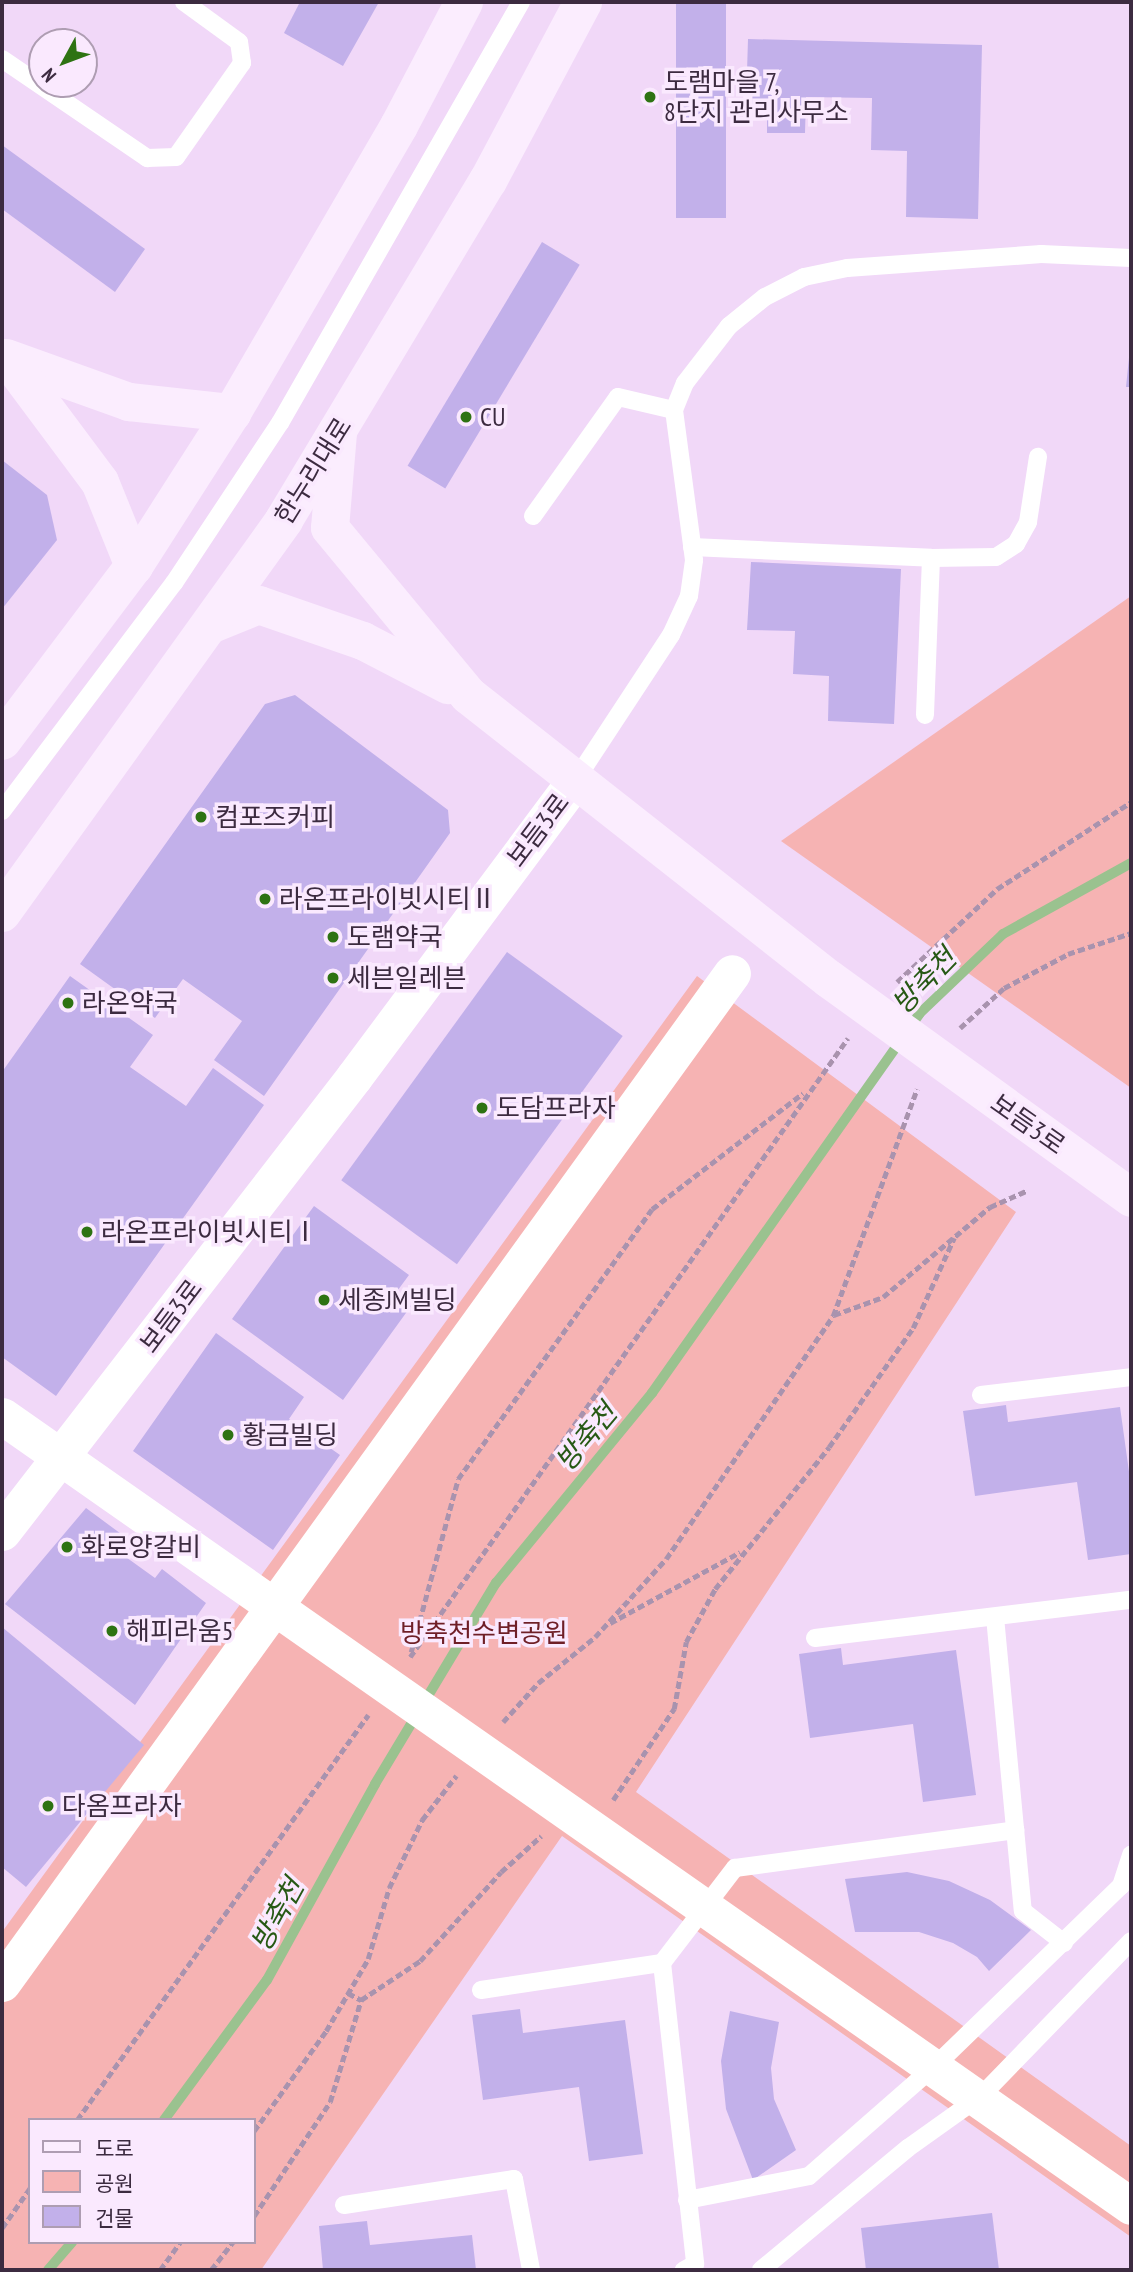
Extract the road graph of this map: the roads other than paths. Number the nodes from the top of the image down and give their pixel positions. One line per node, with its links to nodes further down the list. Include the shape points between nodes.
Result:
1 (184, 2): 5 (lane, via 239,43 242,63 176,157 147,158)
2 (464, 2): 9 (street, via 399,126)
3 (522, 2): 21 (lane, via 280,423 174,583)
4 (583, 2): 10 (street, 한누리대로, via 488,181)
5 (2, 59)
6 (1131, 257): 8 (lane, via 1041,254 847,268 804,277 765,297 729,326 685,383)
7 (6, 357): 9 (street, via 129,402); 15 (street, via 100,482)
8 (674, 410): 12 (lane, via 618,397); 13 (lane)
9 (232, 413): 15 (street)
10 (338, 433): 16 (street, 한누리대로); 17 (street, via 330,528)
11 (1038, 457): 14 (lane, via 1028,522 1016,544 996,557)
12 (533, 516)
13 (692, 547): 14 (lane); 20 (lane, via 689,596 671,635)
14 (931, 558): 18 (lane)
15 (134, 566): 19 (street)
16 (210, 625): 17 (street, via 259,605 363,641); 22 (street, 한누리대로)
17 (468, 695): 20 (street)
18 (925, 715)
19 (2, 741)
20 (575, 781): 24 (street, 보듬3로, via 829,979); 28 (street, 보듬3로)
21 (2, 811)
22 (2, 913)
23 (732, 973): 31 (street)
24 (1131, 1198)
25 (1131, 1377): 26 (lane)
26 (981, 1395)
27 (2, 1416): 28 (street)
28 (61, 1460): 29 (street, 보듬3로); 31 (street)
29 (2, 1532)
30 (1131, 1600): 32 (lane)
31 (274, 1604): 36 (street); 40 (street)
32 (995, 1617): 33 (lane); 34 (lane)
33 (815, 1638)
34 (1015, 1830): 36 (lane, via 735,1868); 38 (lane, via 1023,1911)
35 (1131, 1854): 38 (lane, via 1121,1885)
36 (708, 1909): 39 (lane); 42 (street)
37 (1131, 1941): 43 (lane)
38 (1064, 1943): 42 (lane)
39 (663, 1963): 41 (lane); 44 (lane)
40 (2, 1983)
41 (481, 1990)
42 (936, 2065): 43 (street); 44 (lane, via 809,2176)
43 (981, 2096): 46 (street); 49 (lane, via 908,2148)
44 (687, 2200): 48 (lane, via 695,2264)
45 (344, 2205): 47 (lane, via 514,2179)
46 (1131, 2206)
47 (531, 2270)
48 (684, 2270)
49 (761, 2270)

